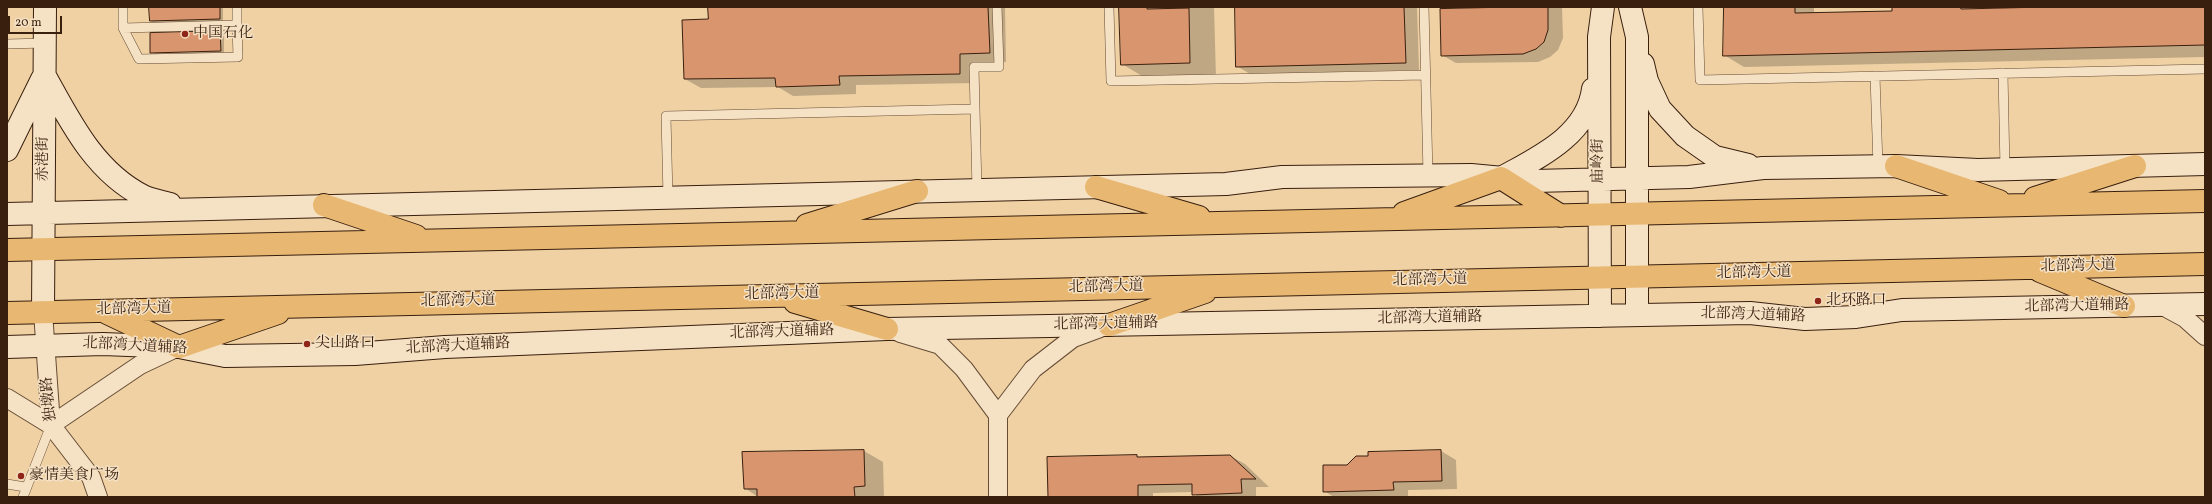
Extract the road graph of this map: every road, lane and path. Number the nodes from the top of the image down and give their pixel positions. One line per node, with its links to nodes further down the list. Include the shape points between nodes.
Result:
1 (45, 7): 14 (main road, 赤港街)
2 (123, 7): 11 (lane)
3 (237, 7): 10 (lane)
4 (997, 7): 21 (lane, via 999,67 974,68)
5 (1109, 7): 19 (lane, via 1111,81)
6 (1424, 7): 19 (lane)
7 (1603, 7): 12 (main road, 庙岭街)
8 (1630, 7): 13 (main road)
9 (1698, 7): 20 (lane, via 1700,80)
10 (237, 26): 11 (lane); 11 (lane, via 238,57 139,59)
11 (124, 28)
12 (1599, 37): 29 (main road, via 1592,95 1586,113 1555,148); 31 (main road, 庙岭街)
13 (1637, 37): 26 (main road, via 1647,81 1660,109 1685,136 1715,157); 30 (main road)
14 (45, 43): 15 (lane); 18 (main road, 赤港街)
15 (7, 44)
16 (2205, 68): 17 (lane)
17 (2003, 73): 20 (lane); 27 (lane)
18 (45, 74): 22 (main road); 39 (main road, via 78,136 114,176 144,196); 40 (main road, 赤港街)
19 (1426, 75): 28 (lane)
20 (1875, 76): 24 (lane)
21 (975, 109): 33 (lane); 35 (lane, via 666,116)
22 (7, 150)
23 (2205, 164): 25 (main road)
24 (1887, 166): 26 (main road); 27 (main road); 38 (highway)
25 (2135, 166): 27 (main road); 38 (highway)
26 (1763, 168): 30 (main road, via 1690,177)
27 (2005, 169)
28 (1428, 175): 29 (main road); 32 (main road, via 1282,177 1226,184)
29 (1501, 178): 31 (main road, via 1535,181); 44 (highway); 45 (highway)
30 (1637, 178): 31 (main road); 42 (main road)
31 (1599, 179): 43 (main road, 庙岭街)
32 (1096, 187): 33 (main road); 46 (highway)
33 (977, 190): 34 (main road)
34 (917, 191): 35 (main road); 47 (highway)
35 (668, 197): 37 (main road)
36 (2205, 201): 38 (highway)
37 (324, 205): 39 (main road); 48 (highway)
38 (2012, 206): 42 (highway)
39 (187, 208): 40 (main road)
40 (44, 212): 41 (main road); 49 (main road, 赤港街)
41 (7, 214)
42 (1637, 214): 43 (highway); 53 (main road)
43 (1599, 215): 44 (highway); 54 (main road, 庙岭街)
44 (1561, 216): 45 (highway)
45 (1387, 219): 46 (highway)
46 (1220, 223): 47 (highway)
47 (783, 233): 48 (highway)
48 (431, 241): 49 (highway)
49 (43, 249): 50 (highway); 62 (main road, 赤港街)
50 (7, 250)
51 (2205, 264): 52 (highway, 北部湾大道)
52 (2032, 268): 53 (highway, 北部湾大道); 60 (highway)
53 (1638, 276): 54 (highway, 北部湾大道); 64 (main road)
54 (1600, 277): 55 (highway, 北部湾大道); 65 (main road, 庙岭街)
55 (1224, 286): 56 (highway, 北部湾大道); 66 (highway)
56 (775, 296): 59 (highway, 北部湾大道); 67 (highway)
57 (2205, 304): 58 (main road, 北部湾大道辅路)
58 (2161, 305): 60 (main road, 北部湾大道辅路); 68 (street, via 2185,318)
59 (298, 306): 61 (highway, 北部湾大道); 71 (highway)
60 (2124, 306): 64 (main road, 北部湾大道辅路, via 1902,310 1856,317 1806,318 1750,313)
61 (103, 311): 62 (highway, 北部湾大道); 71 (highway)
62 (43, 312): 63 (highway, 北部湾大道); 69 (street, 独墩路)
63 (7, 313)
64 (1638, 315): 65 (main road, 北部湾大道辅路)
65 (1600, 316): 66 (main road, 北部湾大道辅路)
66 (1109, 325): 67 (main road, 北部湾大道辅路); 73 (street, via 1073,338 1033,369)
67 (887, 329): 71 (main road, 北部湾大道辅路, via 453,346 355,354 225,356); 73 (street, via 940,345 964,369)
68 (2205, 336)
69 (45, 344): 70 (main road, 北部湾大道辅路); 71 (main road, 北部湾大道辅路); 74 (street, 独墩路)
70 (7, 347)
71 (180, 347): 74 (street, via 140,364)
72 (7, 398): 74 (street)
73 (998, 415): 79 (street)
74 (51, 425): 76 (lane); 78 (street, 独墩路, via 91,477)
75 (7, 484): 76 (lane)
76 (25, 487): 77 (lane)
77 (23, 497)
78 (98, 497)
79 (998, 497)

